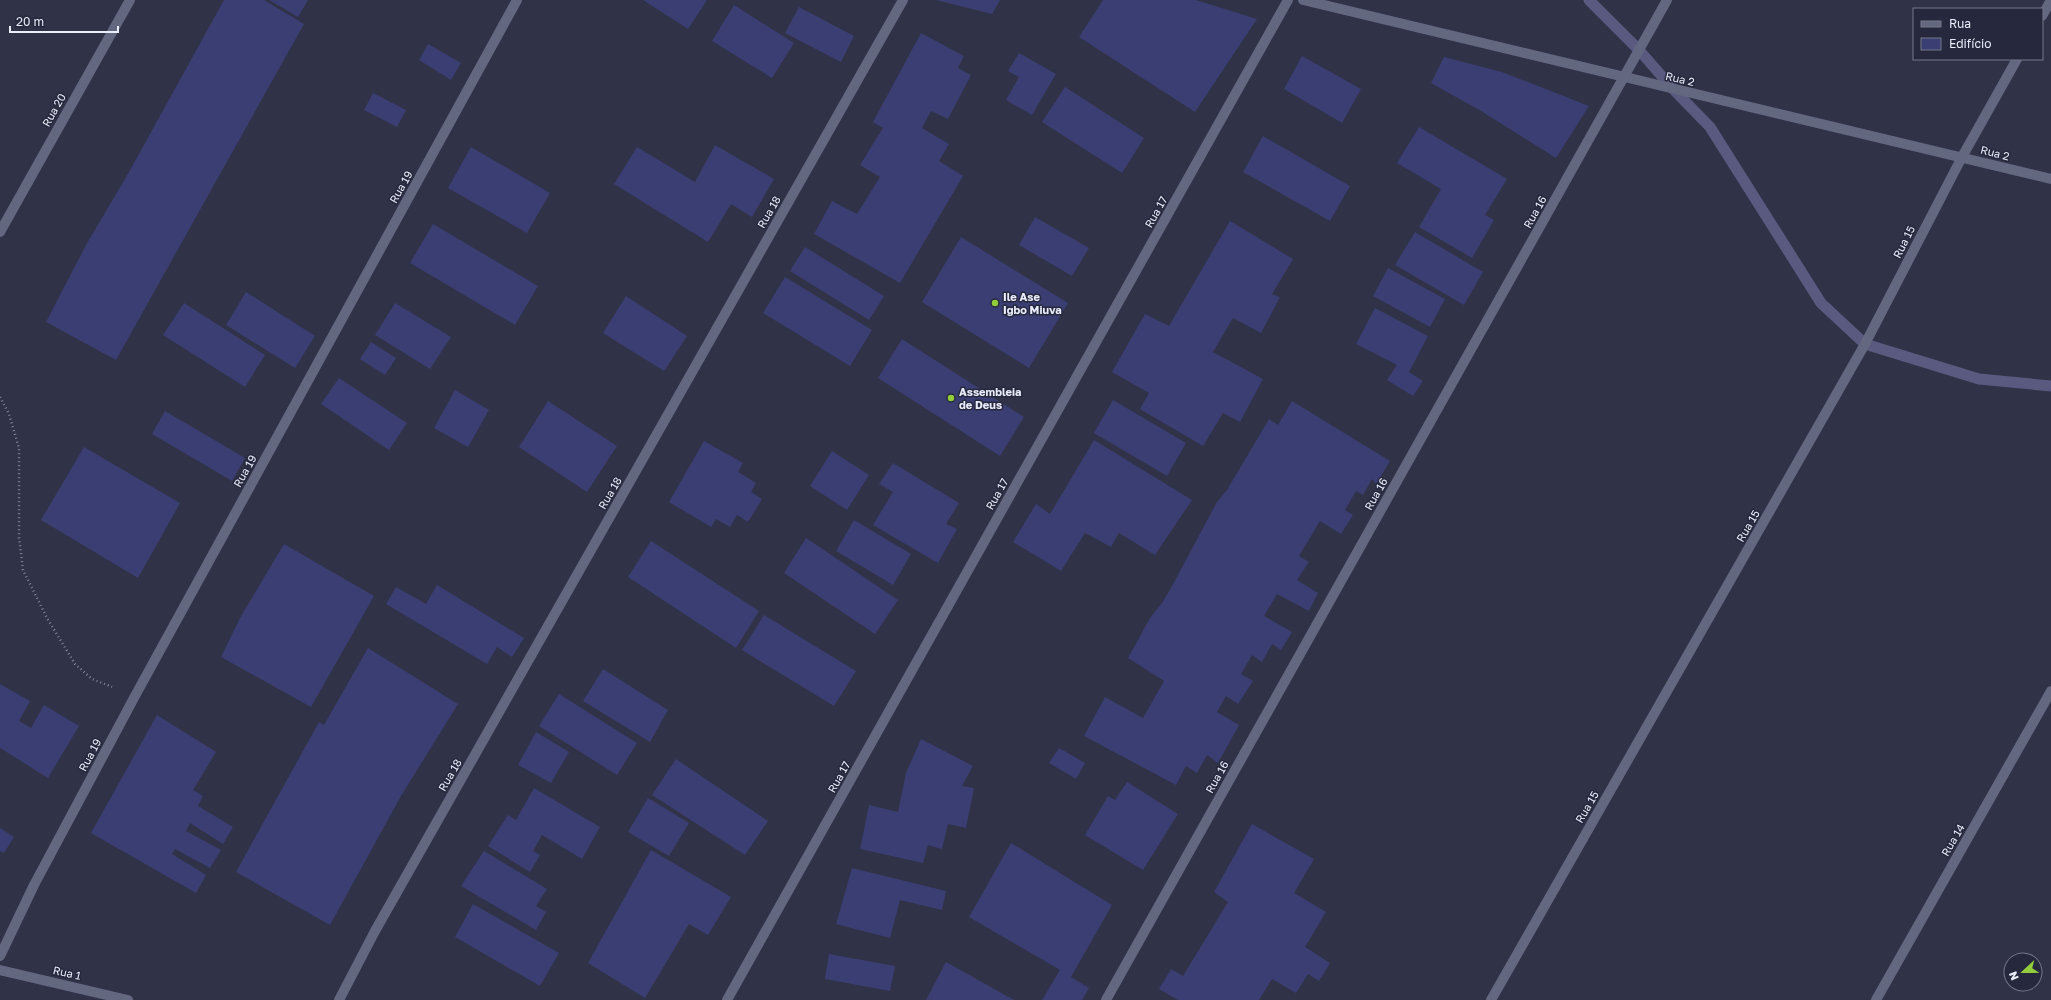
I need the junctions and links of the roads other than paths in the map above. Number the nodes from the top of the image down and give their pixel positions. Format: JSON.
{"nodes":[{"id":1,"x":130,"y":0,"type":"edge"},
{"id":2,"x":517,"y":0,"type":"edge"},
{"id":3,"x":903,"y":0,"type":"edge"},
{"id":4,"x":1288,"y":0,"type":"edge"},
{"id":5,"x":1303,"y":0,"type":"edge"},
{"id":6,"x":1667,"y":0,"type":"edge"},
{"id":7,"x":2051,"y":0,"type":"edge"},
{"id":8,"x":2043,"y":14,"type":"edge"},
{"id":9,"x":2016,"y":60,"type":"edge"},
{"id":10,"x":1624,"y":78,"type":"junction"},
{"id":11,"x":1962,"y":157,"type":"junction"},
{"id":12,"x":2051,"y":179,"type":"edge"},
{"id":13,"x":0,"y":232,"type":"edge"},
{"id":14,"x":2051,"y":691,"type":"edge"},
{"id":15,"x":0,"y":956,"type":"edge"},
{"id":16,"x":0,"y":970,"type":"edge"},
{"id":17,"x":128,"y":1000,"type":"edge"},
{"id":18,"x":339,"y":1000,"type":"edge"},
{"id":19,"x":727,"y":1000,"type":"edge"},
{"id":20,"x":1106,"y":1000,"type":"edge"},
{"id":21,"x":1491,"y":1000,"type":"edge"},
{"id":22,"x":1876,"y":1000,"type":"edge"}],
"edges":[{"from":1,"to":13,"type":"street","name":"Rua 20"},
{"from":2,"to":15,"type":"street","name":"Rua 19"},
{"from":3,"to":18,"type":"street","name":"Rua 18"},
{"from":4,"to":19,"type":"street","name":"Rua 17"},
{"from":5,"to":10,"type":"street","name":"Rua 2"},
{"from":6,"to":10,"type":"street","name":"Rua 16"},
{"from":7,"to":8,"type":"street"},
{"from":9,"to":11,"type":"street","name":"Rua 15"},
{"from":10,"to":11,"type":"street","name":"Rua 2"},
{"from":10,"to":20,"type":"street","name":"Rua 16"},
{"from":11,"to":12,"type":"street","name":"Rua 2"},
{"from":11,"to":21,"type":"street","name":"Rua 15"},
{"from":14,"to":22,"type":"street","name":"Rua 14"},
{"from":16,"to":17,"type":"street","name":"Rua 1"}]}
